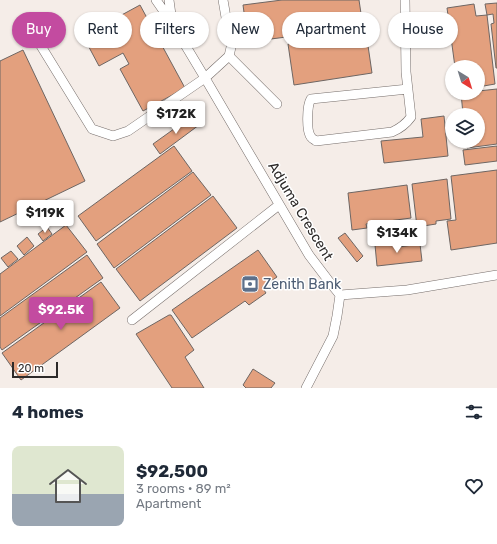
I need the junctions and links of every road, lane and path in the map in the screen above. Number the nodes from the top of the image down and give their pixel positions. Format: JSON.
{"nodes":[{"id":1,"x":156,"y":0,"type":"edge"},
{"id":2,"x":169,"y":0,"type":"edge"},
{"id":3,"x":223,"y":0,"type":"edge"},
{"id":4,"x":406,"y":0,"type":"edge"},
{"id":5,"x":164,"y":12,"type":"edge"},
{"id":6,"x":171,"y":12,"type":"edge"},
{"id":7,"x":42,"y":48,"type":"edge"},
{"id":8,"x":187,"y":48,"type":"edge"},
{"id":9,"x":229,"y":56,"type":"junction"},
{"id":10,"x":205,"y":78,"type":"junction"},
{"id":11,"x":408,"y":89,"type":"junction"},
{"id":12,"x":277,"y":104,"type":"dead end"},
{"id":13,"x":280,"y":205,"type":"junction"},
{"id":14,"x":497,"y":275,"type":"edge"},
{"id":15,"x":340,"y":295,"type":"junction"},
{"id":16,"x":132,"y":320,"type":"dead end"},
{"id":17,"x":306,"y":388,"type":"edge"}],
"edges":[{"from":1,"to":5,"type":"lane","name":"Adjuma Crescent"},
{"from":2,"to":6,"type":"lane","name":"Adjuma Crescent"},
{"from":3,"to":9,"type":"lane"},
{"from":4,"to":11,"type":"lane"},
{"from":7,"to":10,"type":"lane"},
{"from":8,"to":10,"type":"lane","name":"Adjuma Crescent"},
{"from":9,"to":10,"type":"lane"},
{"from":9,"to":12,"type":"lane"},
{"from":10,"to":13,"type":"lane","name":"Adjuma Crescent"},
{"from":11,"to":11,"type":"lane"},
{"from":13,"to":15,"type":"lane","name":"Adjuma Crescent"},
{"from":13,"to":16,"type":"lane"},
{"from":14,"to":15,"type":"lane"},
{"from":15,"to":17,"type":"lane"}]}
